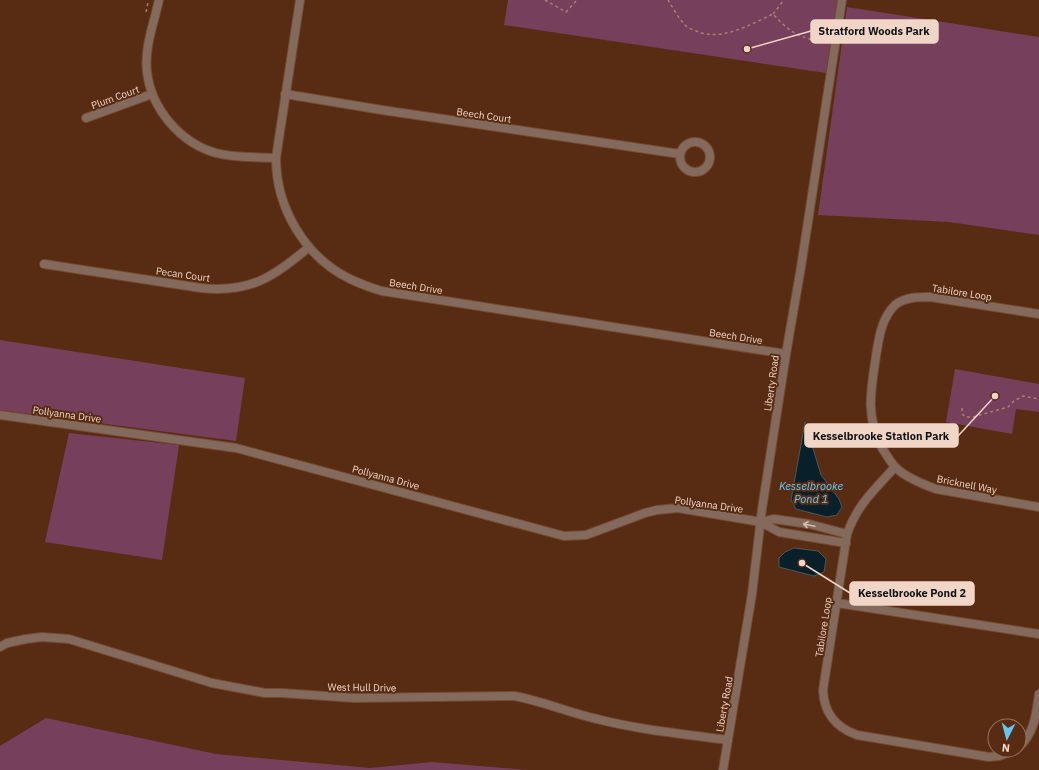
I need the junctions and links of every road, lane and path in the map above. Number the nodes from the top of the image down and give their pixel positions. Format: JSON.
{"nodes":[{"id":1,"x":160,"y":0,"type":"edge"},
{"id":2,"x":300,"y":0,"type":"edge"},
{"id":3,"x":545,"y":0,"type":"edge"},
{"id":4,"x":577,"y":0,"type":"edge"},
{"id":5,"x":668,"y":0,"type":"edge"},
{"id":6,"x":784,"y":0,"type":"edge"},
{"id":7,"x":842,"y":0,"type":"edge"},
{"id":8,"x":773,"y":14,"type":"junction"},
{"id":9,"x":817,"y":41,"type":"dead end"},
{"id":10,"x":152,"y":94,"type":"junction"},
{"id":11,"x":285,"y":94,"type":"junction"},
{"id":12,"x":86,"y":118,"type":"dead end"},
{"id":13,"x":680,"y":154,"type":"dead end"},
{"id":14,"x":276,"y":158,"type":"junction"},
{"id":15,"x":309,"y":247,"type":"junction"},
{"id":16,"x":44,"y":264,"type":"dead end"},
{"id":17,"x":1039,"y":314,"type":"edge"},
{"id":18,"x":786,"y":354,"type":"junction"},
{"id":19,"x":1039,"y":399,"type":"edge"},
{"id":20,"x":962,"y":408,"type":"dead end"},
{"id":21,"x":0,"y":415,"type":"edge"},
{"id":22,"x":895,"y":467,"type":"junction"},
{"id":23,"x":1039,"y":507,"type":"edge"},
{"id":24,"x":761,"y":522,"type":"junction"},
{"id":25,"x":847,"y":534,"type":"junction"},
{"id":26,"x":846,"y":543,"type":"junction"},
{"id":27,"x":837,"y":603,"type":"junction"},
{"id":28,"x":1039,"y":634,"type":"edge"},
{"id":29,"x":0,"y":647,"type":"edge"},
{"id":30,"x":1039,"y":694,"type":"edge"},
{"id":31,"x":1027,"y":737,"type":"edge"},
{"id":32,"x":728,"y":740,"type":"junction"},
{"id":33,"x":987,"y":757,"type":"edge"},
{"id":34,"x":723,"y":770,"type":"edge"}],
"edges":[{"from":1,"to":10,"type":"street"},
{"from":2,"to":11,"type":"street","name":"Beech Drive"},
{"from":3,"to":4,"type":"path"},
{"from":5,"to":8,"type":"path"},
{"from":6,"to":8,"type":"path"},
{"from":7,"to":18,"type":"street","name":"Liberty Road"},
{"from":8,"to":9,"type":"path"},
{"from":10,"to":12,"type":"street","name":"Plum Court"},
{"from":10,"to":14,"type":"street"},
{"from":11,"to":13,"type":"street","name":"Beech Court"},
{"from":11,"to":14,"type":"street","name":"Beech Drive"},
{"from":14,"to":15,"type":"street","name":"Beech Drive"},
{"from":15,"to":16,"type":"street","name":"Pecan Court"},
{"from":15,"to":18,"type":"street","name":"Beech Drive"},
{"from":17,"to":22,"type":"street","name":"Tabilore Loop"},
{"from":18,"to":24,"type":"street","name":"Liberty Road"},
{"from":19,"to":20,"type":"path"},
{"from":21,"to":24,"type":"street","name":"Pollyanna Drive"},
{"from":22,"to":23,"type":"street","name":"Bricknell Way"},
{"from":22,"to":25,"type":"street","name":"Tabilore Loop"},
{"from":25,"to":24,"type":"street","one_way":true},
{"from":24,"to":26,"type":"street"},
{"from":24,"to":32,"type":"street","name":"Liberty Road"},
{"from":25,"to":26,"type":"street","name":"Tabilore Loop"},
{"from":26,"to":27,"type":"street","name":"Tabilore Loop"},
{"from":27,"to":28,"type":"street"},
{"from":27,"to":33,"type":"street","name":"Tabilore Loop"},
{"from":29,"to":32,"type":"street","name":"West Hull Drive"},
{"from":30,"to":31,"type":"street"},
{"from":32,"to":34,"type":"street","name":"Liberty Road"}]}
